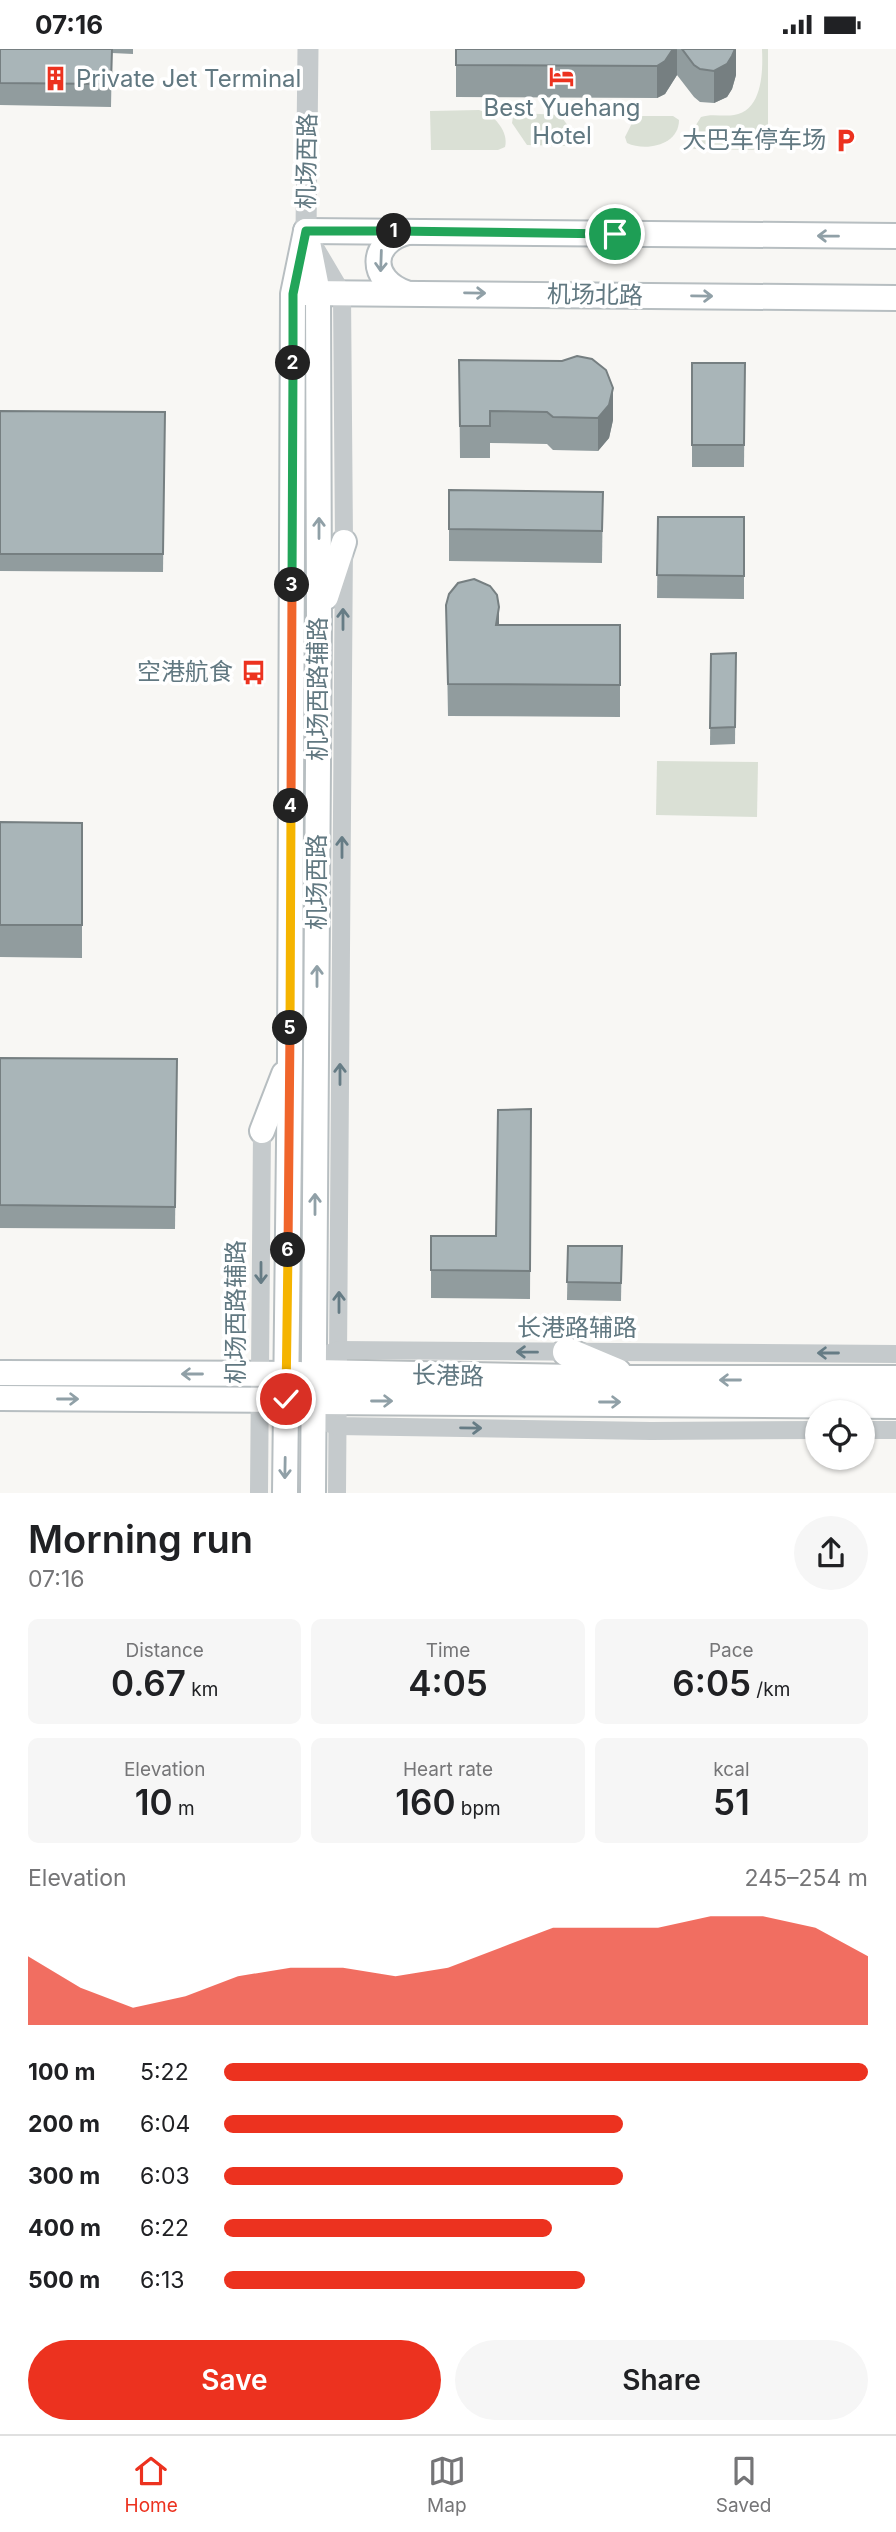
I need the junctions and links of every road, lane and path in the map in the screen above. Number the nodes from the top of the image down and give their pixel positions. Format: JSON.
{"nodes":[{"id":1,"x":308,"y":49,"type":"edge"},
{"id":2,"x":306,"y":231,"type":"junction"},
{"id":3,"x":408,"y":231,"type":"junction"},
{"id":4,"x":896,"y":236,"type":"edge"},
{"id":5,"x":330,"y":293,"type":"junction"},
{"id":6,"x":406,"y":293,"type":"junction"},
{"id":7,"x":293,"y":294,"type":"junction"},
{"id":8,"x":896,"y":298,"type":"edge"},
{"id":9,"x":344,"y":542,"type":"junction"},
{"id":10,"x":319,"y":617,"type":"junction"},
{"id":11,"x":290,"y":1056,"type":"junction"},
{"id":12,"x":262,"y":1131,"type":"joint"},
{"id":13,"x":567,"y":1352,"type":"junction"},
{"id":14,"x":896,"y":1354,"type":"edge"},
{"id":15,"x":0,"y":1373,"type":"edge"},
{"id":16,"x":260,"y":1374,"type":"junction"},
{"id":17,"x":632,"y":1380,"type":"junction"},
{"id":18,"x":318,"y":1384,"type":"junction"},
{"id":19,"x":0,"y":1398,"type":"edge"},
{"id":20,"x":260,"y":1400,"type":"junction"},
{"id":21,"x":286,"y":1404,"type":"junction"},
{"id":22,"x":894,"y":1406,"type":"edge"},
{"id":23,"x":875,"y":1421,"type":"edge"},
{"id":24,"x":805,"y":1430,"type":"edge"},
{"id":25,"x":260,"y":1493,"type":"edge"},
{"id":26,"x":285,"y":1493,"type":"edge"},
{"id":27,"x":313,"y":1493,"type":"edge"},
{"id":28,"x":337,"y":1493,"type":"edge"}],
"edges":[{"from":1,"to":2,"type":"street","name":"机场西路"},
{"from":2,"to":3,"type":"main road"},
{"from":2,"to":5,"type":"main road","name":"机场西路"},
{"from":2,"to":7,"type":"main road","name":"机场西路"},
{"from":4,"to":3,"type":"main road","one_way":true},
{"from":3,"to":6,"type":"main road","one_way":true},
{"from":5,"to":6,"type":"main road","name":"机场北路"},
{"from":5,"to":7,"type":"main road","name":"机场北路"},
{"from":5,"to":9,"type":"street","name":"机场西路辅路"},
{"from":10,"to":5,"type":"main road","name":"机场西路","one_way":true},
{"from":6,"to":8,"type":"main road","name":"机场北路","one_way":true},
{"from":7,"to":11,"type":"main road","name":"机场西路"},
{"from":9,"to":10,"type":"main road"},
{"from":18,"to":9,"type":"street","name":"机场西路辅路","one_way":true},
{"from":18,"to":10,"type":"main road","name":"机场西路","one_way":true},
{"from":11,"to":12,"type":"main road"},
{"from":11,"to":18,"type":"main road","name":"机场西路"},
{"from":12,"to":16,"type":"street","name":"机场西路辅路","one_way":true},
{"from":14,"to":13,"type":"street","name":"长港路辅路","one_way":true},
{"from":13,"to":17,"type":"main road"},
{"from":13,"to":18,"type":"street","name":"长港路辅路","one_way":true},
{"from":16,"to":15,"type":"main road","name":"长港路","one_way":true},
{"from":16,"to":18,"type":"main road","name":"长港路"},
{"from":16,"to":20,"type":"street","name":"机场西路辅路"},
{"from":17,"to":18,"type":"main road","name":"长港路"},
{"from":22,"to":17,"type":"main road","name":"长港路","one_way":true},
{"from":18,"to":21,"type":"main road","name":"长港路"},
{"from":18,"to":22,"type":"main road","name":"长港路","one_way":true},
{"from":18,"to":24,"type":"street","one_way":true},
{"from":18,"to":27,"type":"main road","name":"机场西路"},
{"from":18,"to":28,"type":"street","name":"机场西路辅路"},
{"from":19,"to":20,"type":"main road","name":"长港路","one_way":true},
{"from":20,"to":21,"type":"main road","name":"长港路"},
{"from":20,"to":25,"type":"street","name":"机场西路辅路"},
{"from":21,"to":26,"type":"main road","one_way":true},
{"from":22,"to":23,"type":"street"}]}
